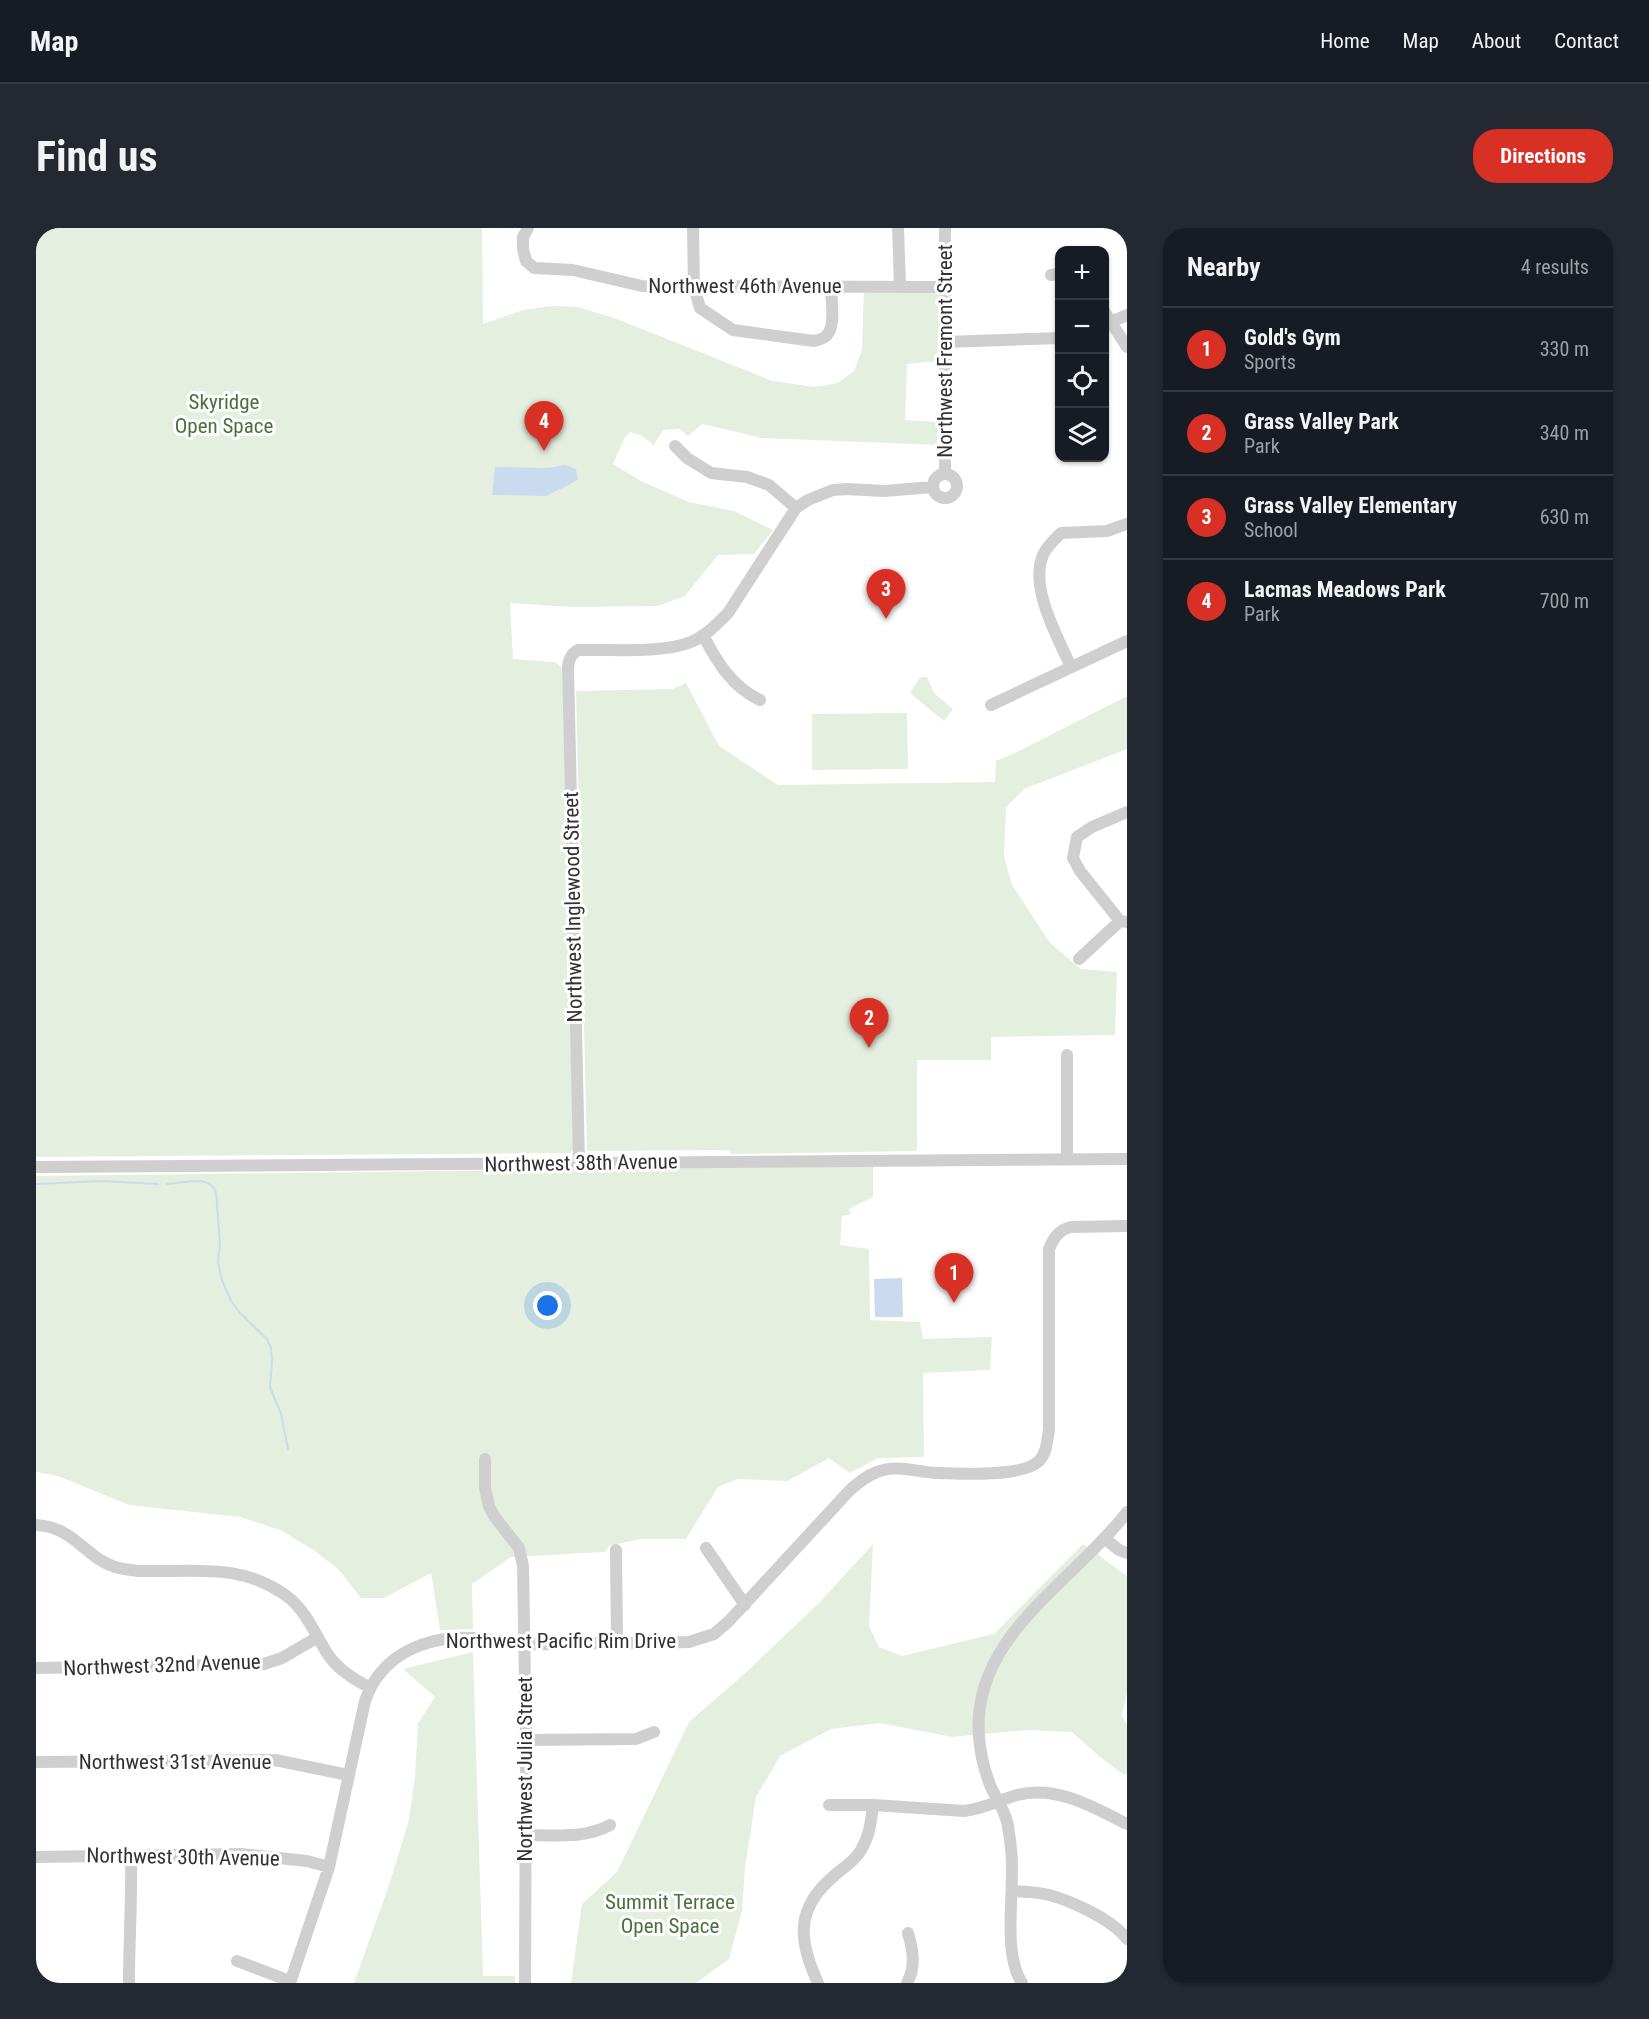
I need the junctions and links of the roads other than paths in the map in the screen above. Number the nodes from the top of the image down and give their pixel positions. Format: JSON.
{"nodes":[{"id":1,"x":528,"y":228,"type":"edge"},
{"id":2,"x":693,"y":228,"type":"edge"},
{"id":3,"x":898,"y":228,"type":"edge"},
{"id":4,"x":945,"y":228,"type":"edge"},
{"id":5,"x":900,"y":286,"type":"junction"},
{"id":6,"x":945,"y":286,"type":"junction"},
{"id":7,"x":831,"y":287,"type":"junction"},
{"id":8,"x":693,"y":288,"type":"junction"},
{"id":9,"x":1127,"y":315,"type":"edge"},
{"id":10,"x":1109,"y":323,"type":"edge"},
{"id":11,"x":1109,"y":324,"type":"edge"},
{"id":12,"x":1055,"y":339,"type":"edge"},
{"id":13,"x":945,"y":342,"type":"junction"},
{"id":14,"x":1127,"y":347,"type":"edge"},
{"id":15,"x":675,"y":446,"type":"dead end"},
{"id":16,"x":945,"y":474,"type":"junction"},
{"id":17,"x":933,"y":487,"type":"junction"},
{"id":18,"x":796,"y":508,"type":"junction"},
{"id":19,"x":1127,"y":524,"type":"edge"},
{"id":20,"x":703,"y":635,"type":"junction"},
{"id":21,"x":1127,"y":641,"type":"edge"},
{"id":22,"x":1071,"y":667,"type":"junction"},
{"id":23,"x":760,"y":700,"type":"dead end"},
{"id":24,"x":992,"y":705,"type":"dead end"},
{"id":25,"x":1127,"y":812,"type":"edge"},
{"id":26,"x":1124,"y":921,"type":"edge"},
{"id":27,"x":1079,"y":959,"type":"dead end"},
{"id":28,"x":1067,"y":1055,"type":"dead end"},
{"id":29,"x":1067,"y":1159,"type":"junction"},
{"id":30,"x":1127,"y":1159,"type":"edge"},
{"id":31,"x":579,"y":1163,"type":"junction"},
{"id":32,"x":36,"y":1167,"type":"edge"},
{"id":33,"x":1127,"y":1226,"type":"edge"},
{"id":34,"x":485,"y":1459,"type":"dead end"},
{"id":35,"x":1127,"y":1512,"type":"edge"},
{"id":36,"x":36,"y":1525,"type":"edge"},
{"id":37,"x":1104,"y":1538,"type":"junction"},
{"id":38,"x":706,"y":1548,"type":"dead end"},
{"id":39,"x":616,"y":1550,"type":"dead end"},
{"id":40,"x":1127,"y":1553,"type":"edge"},
{"id":41,"x":745,"y":1605,"type":"junction"},
{"id":42,"x":318,"y":1636,"type":"junction"},
{"id":43,"x":617,"y":1643,"type":"junction"},
{"id":44,"x":525,"y":1644,"type":"junction"},
{"id":45,"x":36,"y":1668,"type":"edge"},
{"id":46,"x":369,"y":1687,"type":"junction"},
{"id":47,"x":654,"y":1732,"type":"dead end"},
{"id":48,"x":526,"y":1740,"type":"junction"},
{"id":49,"x":36,"y":1762,"type":"edge"},
{"id":50,"x":348,"y":1775,"type":"junction"},
{"id":51,"x":1000,"y":1802,"type":"junction"},
{"id":52,"x":829,"y":1805,"type":"dead end"},
{"id":53,"x":873,"y":1805,"type":"junction"},
{"id":54,"x":1127,"y":1824,"type":"edge"},
{"id":55,"x":610,"y":1825,"type":"dead end"},
{"id":56,"x":525,"y":1835,"type":"junction"},
{"id":57,"x":131,"y":1856,"type":"junction"},
{"id":58,"x":36,"y":1857,"type":"edge"},
{"id":59,"x":329,"y":1867,"type":"junction"},
{"id":60,"x":1012,"y":1892,"type":"junction"},
{"id":61,"x":908,"y":1933,"type":"dead end"},
{"id":62,"x":1127,"y":1939,"type":"edge"},
{"id":63,"x":237,"y":1960,"type":"dead end"},
{"id":64,"x":290,"y":1982,"type":"edge"},
{"id":65,"x":129,"y":1983,"type":"edge"},
{"id":66,"x":525,"y":1983,"type":"edge"},
{"id":67,"x":818,"y":1983,"type":"edge"},
{"id":68,"x":907,"y":1983,"type":"edge"},
{"id":69,"x":1022,"y":1983,"type":"edge"}],
"edges":[{"from":1,"to":8,"type":"street","name":"Northwest 46th Avenue"},
{"from":2,"to":8,"type":"street"},
{"from":3,"to":5,"type":"street"},
{"from":4,"to":6,"type":"street","name":"Northwest Fremont Street"},
{"from":5,"to":6,"type":"street","name":"Northwest 46th Avenue"},
{"from":5,"to":7,"type":"street","name":"Northwest 46th Avenue"},
{"from":6,"to":13,"type":"street","name":"Northwest Fremont Street"},
{"from":7,"to":8,"type":"street","name":"Northwest 46th Avenue"},
{"from":7,"to":8,"type":"street"},
{"from":9,"to":10,"type":"street"},
{"from":11,"to":14,"type":"street"},
{"from":12,"to":13,"type":"street"},
{"from":13,"to":16,"type":"street","name":"Northwest Fremont Street"},
{"from":15,"to":18,"type":"street"},
{"from":16,"to":17,"type":"street"},
{"from":16,"to":17,"type":"street"},
{"from":17,"to":18,"type":"street"},
{"from":18,"to":20,"type":"street"},
{"from":19,"to":22,"type":"street"},
{"from":20,"to":23,"type":"street"},
{"from":20,"to":31,"type":"street","name":"Northwest Inglewood Street"},
{"from":21,"to":22,"type":"street"},
{"from":22,"to":24,"type":"street"},
{"from":25,"to":26,"type":"street"},
{"from":26,"to":27,"type":"street"},
{"from":28,"to":29,"type":"street"},
{"from":29,"to":30,"type":"street","name":"Northwest 38th Avenue"},
{"from":29,"to":31,"type":"street","name":"Northwest 38th Avenue"},
{"from":31,"to":32,"type":"street","name":"Northwest 38th Avenue"},
{"from":33,"to":41,"type":"street","name":"Northwest Pacific Rim Drive"},
{"from":34,"to":44,"type":"street","name":"Northwest Julia Street"},
{"from":35,"to":37,"type":"street"},
{"from":36,"to":42,"type":"street"},
{"from":37,"to":40,"type":"street"},
{"from":37,"to":51,"type":"street"},
{"from":38,"to":41,"type":"street"},
{"from":39,"to":43,"type":"street"},
{"from":41,"to":43,"type":"street","name":"Northwest Pacific Rim Drive"},
{"from":42,"to":45,"type":"street","name":"Northwest 32nd Avenue"},
{"from":42,"to":46,"type":"street"},
{"from":43,"to":44,"type":"street","name":"Northwest Pacific Rim Drive"},
{"from":44,"to":46,"type":"street","name":"Northwest Pacific Rim Drive"},
{"from":44,"to":48,"type":"street","name":"Northwest Julia Street"},
{"from":46,"to":50,"type":"street","name":"Northwest Pacific Rim Drive"},
{"from":47,"to":48,"type":"street"},
{"from":48,"to":56,"type":"street","name":"Northwest Julia Street"},
{"from":49,"to":50,"type":"street","name":"Northwest 31st Avenue"},
{"from":50,"to":59,"type":"street","name":"Northwest Pacific Rim Drive"},
{"from":51,"to":53,"type":"street"},
{"from":51,"to":54,"type":"street"},
{"from":51,"to":60,"type":"street"},
{"from":52,"to":53,"type":"street"},
{"from":53,"to":67,"type":"street"},
{"from":55,"to":56,"type":"street"},
{"from":56,"to":66,"type":"street","name":"Northwest Julia Street"},
{"from":57,"to":58,"type":"street","name":"Northwest 30th Avenue"},
{"from":57,"to":59,"type":"street","name":"Northwest 30th Avenue"},
{"from":57,"to":65,"type":"street"},
{"from":59,"to":64,"type":"street","name":"Northwest Pacific Rim Drive"},
{"from":60,"to":62,"type":"street"},
{"from":60,"to":69,"type":"street"},
{"from":61,"to":68,"type":"street"},
{"from":63,"to":64,"type":"street"}]}
